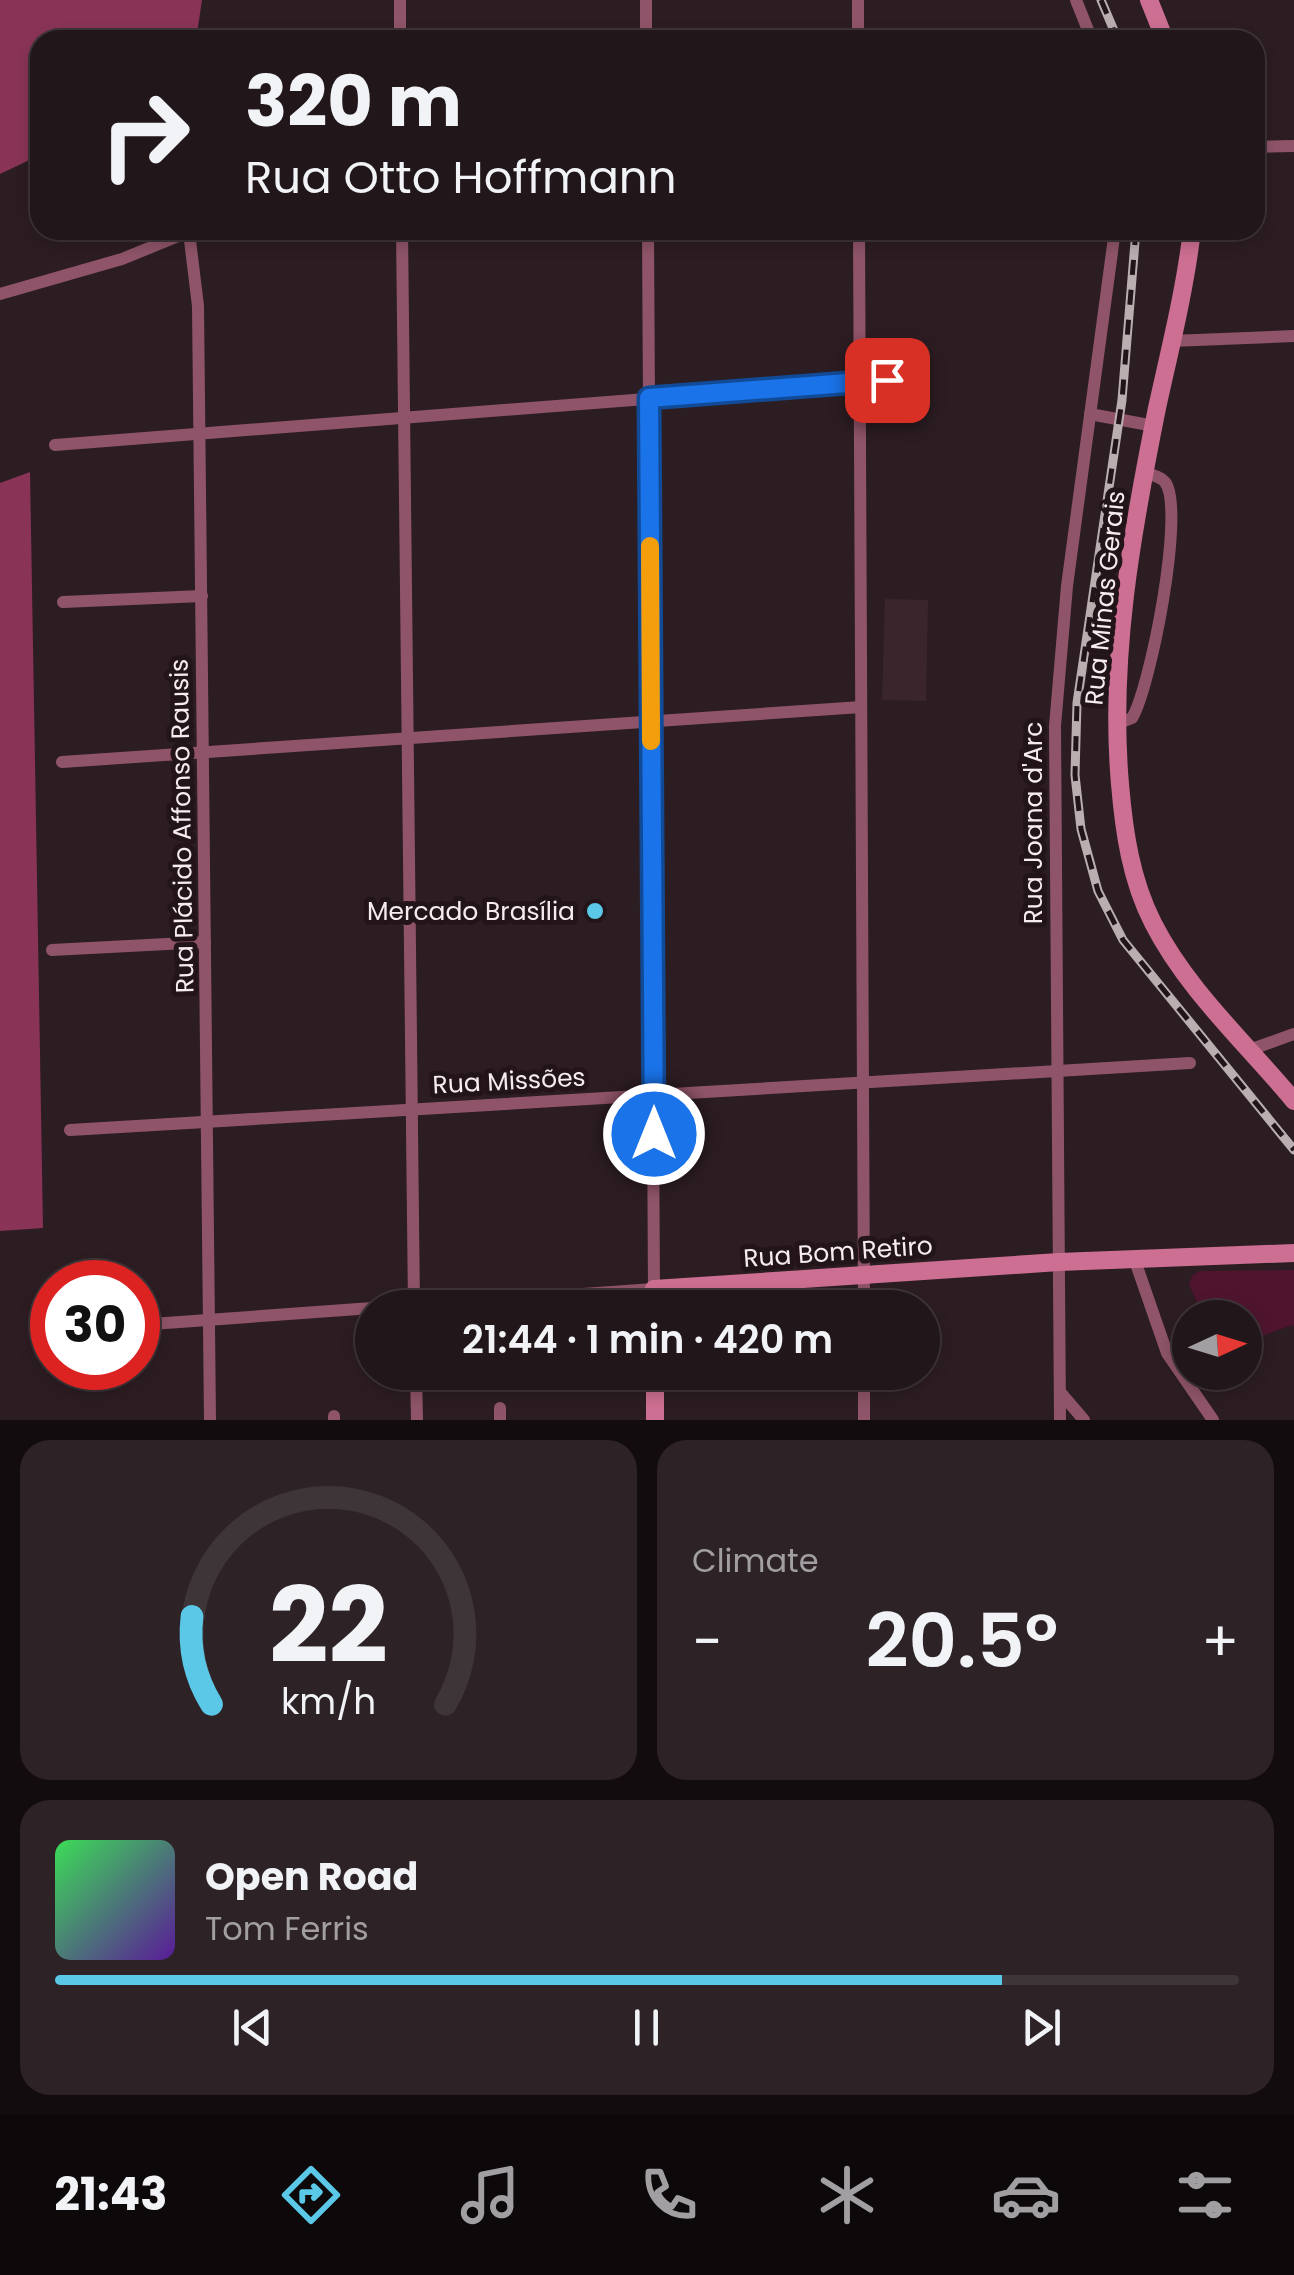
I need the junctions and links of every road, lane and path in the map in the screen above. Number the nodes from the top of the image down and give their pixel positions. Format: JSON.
{"nodes":[{"id":1,"x":400,"y":0,"type":"edge"},
{"id":2,"x":646,"y":0,"type":"edge"},
{"id":3,"x":858,"y":0,"type":"edge"},
{"id":4,"x":1076,"y":0,"type":"edge"},
{"id":5,"x":1149,"y":0,"type":"edge"},
{"id":6,"x":400,"y":30,"type":"edge"},
{"id":7,"x":646,"y":30,"type":"edge"},
{"id":8,"x":858,"y":30,"type":"edge"},
{"id":9,"x":1088,"y":30,"type":"edge"},
{"id":10,"x":1161,"y":30,"type":"edge"},
{"id":11,"x":1294,"y":146,"type":"edge"},
{"id":12,"x":1265,"y":147,"type":"edge"},
{"id":13,"x":169,"y":240,"type":"edge"},
{"id":14,"x":192,"y":240,"type":"edge"},
{"id":15,"x":402,"y":240,"type":"edge"},
{"id":16,"x":648,"y":240,"type":"edge"},
{"id":17,"x":859,"y":240,"type":"edge"},
{"id":18,"x":1113,"y":240,"type":"edge"},
{"id":19,"x":1190,"y":240,"type":"edge"},
{"id":20,"x":0,"y":294,"type":"edge"},
{"id":21,"x":1294,"y":336,"type":"edge"},
{"id":22,"x":1171,"y":341,"type":"junction"},
{"id":23,"x":914,"y":378,"type":"dead end"},
{"id":24,"x":860,"y":382,"type":"junction"},
{"id":25,"x":649,"y":398,"type":"junction"},
{"id":26,"x":1090,"y":414,"type":"junction"},
{"id":27,"x":404,"y":417,"type":"junction"},
{"id":28,"x":1154,"y":426,"type":"junction"},
{"id":29,"x":200,"y":434,"type":"junction"},
{"id":30,"x":55,"y":445,"type":"dead end"},
{"id":31,"x":1144,"y":472,"type":"junction"},
{"id":32,"x":202,"y":596,"type":"junction"},
{"id":33,"x":63,"y":602,"type":"dead end"},
{"id":34,"x":861,"y":708,"type":"junction"},
{"id":35,"x":651,"y":722,"type":"junction"},
{"id":36,"x":1117,"y":724,"type":"junction"},
{"id":37,"x":408,"y":738,"type":"junction"},
{"id":38,"x":203,"y":752,"type":"junction"},
{"id":39,"x":62,"y":762,"type":"dead end"},
{"id":40,"x":205,"y":942,"type":"junction"},
{"id":41,"x":52,"y":950,"type":"dead end"},
{"id":42,"x":1294,"y":1034,"type":"edge"},
{"id":43,"x":1252,"y":1050,"type":"junction"},
{"id":44,"x":1190,"y":1063,"type":"dead end"},
{"id":45,"x":1057,"y":1070,"type":"junction"},
{"id":46,"x":863,"y":1082,"type":"junction"},
{"id":47,"x":653,"y":1095,"type":"junction"},
{"id":48,"x":1294,"y":1101,"type":"edge"},
{"id":49,"x":412,"y":1109,"type":"junction"},
{"id":50,"x":207,"y":1121,"type":"junction"},
{"id":51,"x":70,"y":1130,"type":"dead end"},
{"id":52,"x":1294,"y":1254,"type":"edge"},
{"id":53,"x":1134,"y":1258,"type":"junction"},
{"id":54,"x":1058,"y":1262,"type":"junction"},
{"id":55,"x":864,"y":1276,"type":"junction"},
{"id":56,"x":414,"y":1290,"type":"edge"},
{"id":57,"x":654,"y":1290,"type":"edge"},
{"id":58,"x":730,"y":1290,"type":"edge"},
{"id":59,"x":864,"y":1290,"type":"edge"},
{"id":60,"x":355,"y":1309,"type":"edge"},
{"id":61,"x":210,"y":1320,"type":"junction"},
{"id":62,"x":160,"y":1323,"type":"edge"},
{"id":63,"x":417,"y":1390,"type":"edge"},
{"id":64,"x":655,"y":1390,"type":"edge"},
{"id":65,"x":864,"y":1390,"type":"edge"},
{"id":66,"x":1060,"y":1392,"type":"junction"},
{"id":67,"x":210,"y":1420,"type":"edge"},
{"id":68,"x":418,"y":1420,"type":"edge"},
{"id":69,"x":655,"y":1420,"type":"edge"},
{"id":70,"x":864,"y":1420,"type":"edge"},
{"id":71,"x":1060,"y":1420,"type":"edge"},
{"id":72,"x":1084,"y":1420,"type":"edge"},
{"id":73,"x":1212,"y":1420,"type":"edge"}],
"edges":[{"from":1,"to":6,"type":"street"},
{"from":2,"to":7,"type":"street"},
{"from":3,"to":8,"type":"street"},
{"from":4,"to":9,"type":"street"},
{"from":5,"to":10,"type":"main road"},
{"from":11,"to":12,"type":"street"},
{"from":13,"to":20,"type":"street"},
{"from":14,"to":29,"type":"street","name":"Rua Plácido Affonso Rausis"},
{"from":15,"to":27,"type":"street"},
{"from":16,"to":25,"type":"street"},
{"from":17,"to":24,"type":"street"},
{"from":18,"to":26,"type":"street","name":"Rua Joana d'Arc"},
{"from":19,"to":22,"type":"main road","name":"Rua Minas Gerais"},
{"from":21,"to":22,"type":"street"},
{"from":22,"to":28,"type":"main road","name":"Rua Minas Gerais"},
{"from":23,"to":24,"type":"street"},
{"from":24,"to":25,"type":"street"},
{"from":24,"to":34,"type":"street"},
{"from":25,"to":27,"type":"street"},
{"from":25,"to":35,"type":"street"},
{"from":26,"to":28,"type":"street"},
{"from":26,"to":45,"type":"street","name":"Rua Joana d'Arc"},
{"from":27,"to":29,"type":"street"},
{"from":27,"to":37,"type":"street"},
{"from":28,"to":31,"type":"main road","name":"Rua Minas Gerais"},
{"from":29,"to":30,"type":"street"},
{"from":29,"to":32,"type":"street","name":"Rua Plácido Affonso Rausis"},
{"from":31,"to":36,"type":"main road","name":"Rua Minas Gerais"},
{"from":31,"to":36,"type":"street"},
{"from":32,"to":33,"type":"street"},
{"from":32,"to":38,"type":"street","name":"Rua Plácido Affonso Rausis"},
{"from":34,"to":35,"type":"street"},
{"from":34,"to":46,"type":"street"},
{"from":35,"to":37,"type":"street"},
{"from":35,"to":47,"type":"street"},
{"from":36,"to":43,"type":"main road","name":"Rua Minas Gerais"},
{"from":37,"to":38,"type":"street"},
{"from":37,"to":49,"type":"street"},
{"from":38,"to":39,"type":"street"},
{"from":38,"to":40,"type":"street","name":"Rua Plácido Affonso Rausis"},
{"from":40,"to":41,"type":"street"},
{"from":40,"to":50,"type":"street","name":"Rua Plácido Affonso Rausis"},
{"from":42,"to":43,"type":"street"},
{"from":43,"to":48,"type":"main road","name":"Rua Minas Gerais"},
{"from":44,"to":45,"type":"street","name":"Rua Missões"},
{"from":45,"to":46,"type":"street","name":"Rua Missões"},
{"from":45,"to":54,"type":"street","name":"Rua Joana d'Arc"},
{"from":46,"to":47,"type":"street","name":"Rua Missões"},
{"from":46,"to":55,"type":"street"},
{"from":47,"to":49,"type":"street","name":"Rua Missões"},
{"from":47,"to":57,"type":"street"},
{"from":49,"to":50,"type":"street","name":"Rua Missões"},
{"from":49,"to":56,"type":"street"},
{"from":50,"to":51,"type":"street","name":"Rua Missões"},
{"from":50,"to":61,"type":"street","name":"Rua Plácido Affonso Rausis"},
{"from":52,"to":53,"type":"main road","name":"Rua Bom Retiro"},
{"from":53,"to":54,"type":"main road","name":"Rua Bom Retiro"},
{"from":53,"to":73,"type":"street"},
{"from":54,"to":55,"type":"main road","name":"Rua Bom Retiro"},
{"from":54,"to":66,"type":"street","name":"Rua Joana d'Arc"},
{"from":55,"to":58,"type":"main road","name":"Rua Bom Retiro"},
{"from":55,"to":59,"type":"street"},
{"from":60,"to":61,"type":"street"},
{"from":61,"to":62,"type":"street"},
{"from":61,"to":67,"type":"street","name":"Rua Plácido Affonso Rausis"},
{"from":63,"to":68,"type":"street"},
{"from":64,"to":69,"type":"main road"},
{"from":65,"to":70,"type":"street"},
{"from":66,"to":71,"type":"street","name":"Rua Joana d'Arc"},
{"from":66,"to":72,"type":"street"}]}
